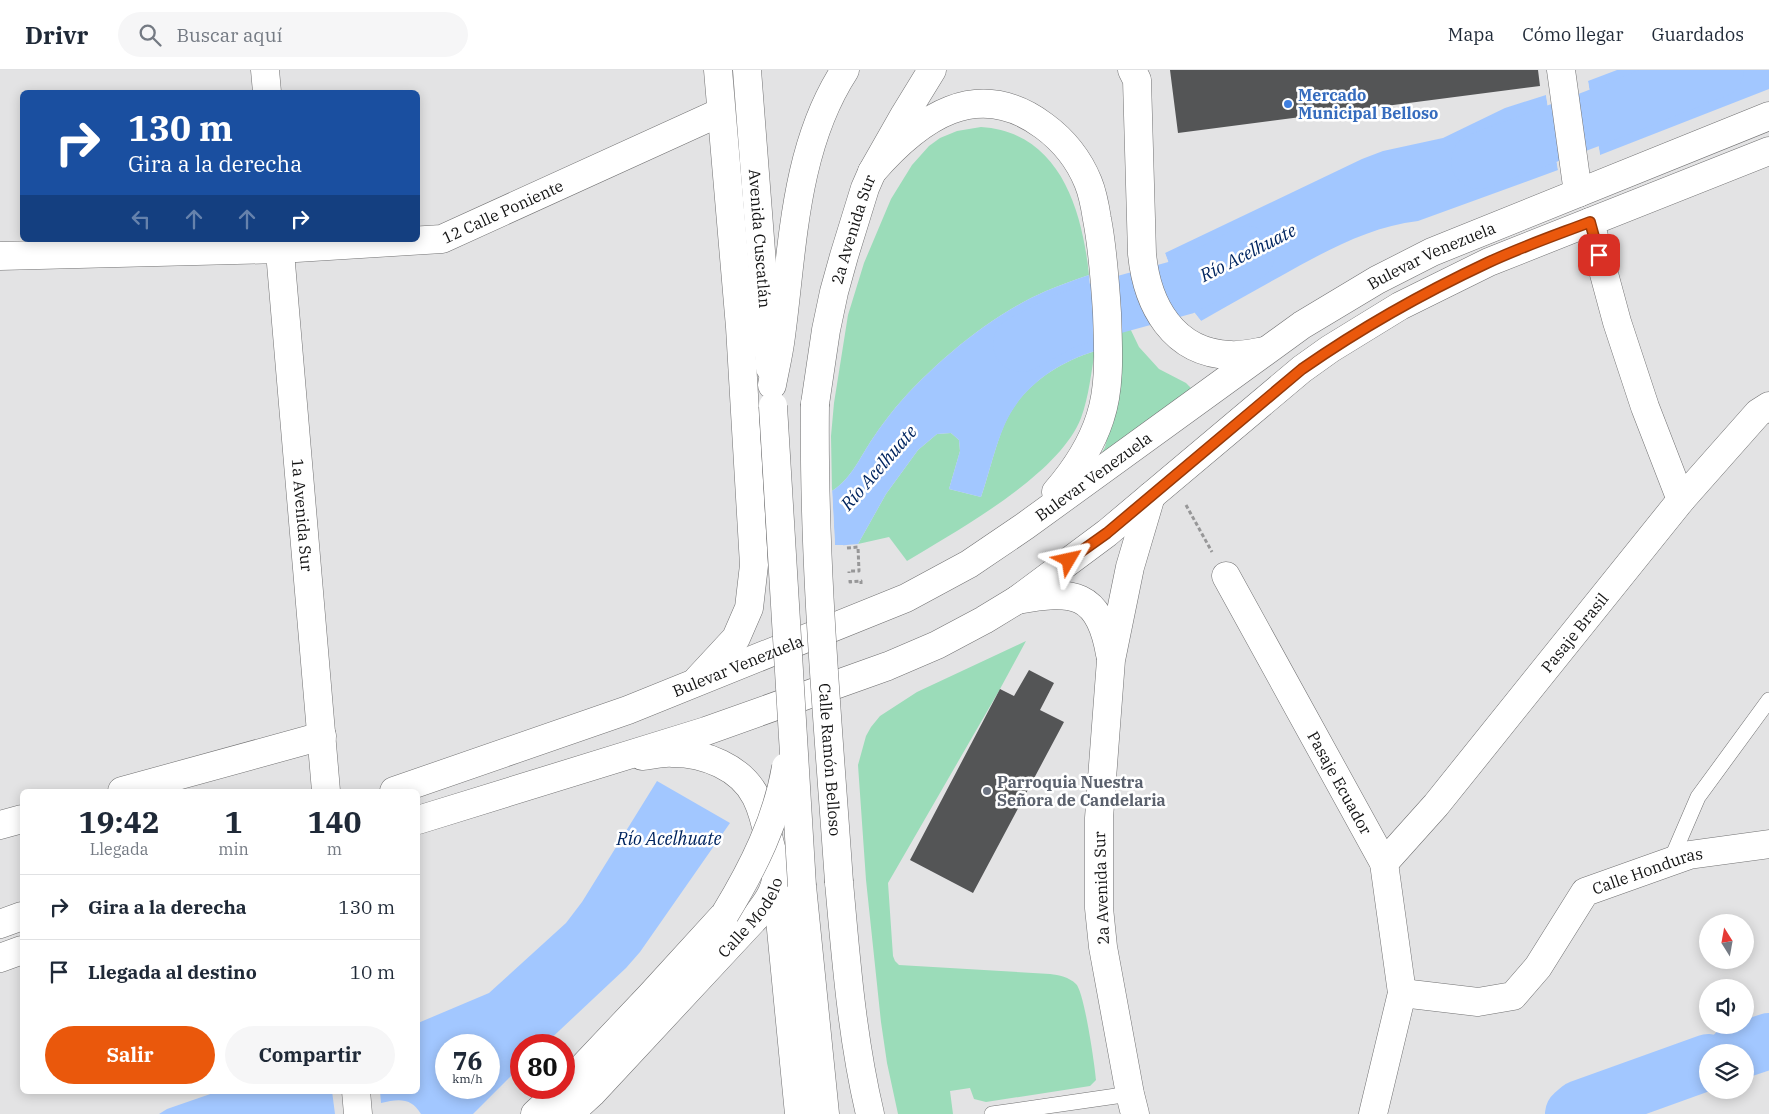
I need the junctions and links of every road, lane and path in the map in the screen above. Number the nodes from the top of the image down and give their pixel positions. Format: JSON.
{"nodes":[{"id":1,"x":265,"y":70,"type":"edge"},
{"id":2,"x":718,"y":70,"type":"edge"},
{"id":3,"x":747,"y":70,"type":"edge"},
{"id":4,"x":845,"y":70,"type":"edge"},
{"id":5,"x":931,"y":71,"type":"edge"},
{"id":6,"x":1135,"y":73,"type":"edge"},
{"id":7,"x":1563,"y":79,"type":"edge"},
{"id":8,"x":267,"y":90,"type":"edge"},
{"id":9,"x":721,"y":112,"type":"junction"},
{"id":10,"x":1769,"y":116,"type":"edge"},
{"id":11,"x":1769,"y":151,"type":"edge"},
{"id":12,"x":872,"y":172,"type":"junction"},
{"id":13,"x":1578,"y":193,"type":"junction"},
{"id":14,"x":1590,"y":222,"type":"junction"},
{"id":15,"x":420,"y":240,"type":"edge"},
{"id":16,"x":361,"y":242,"type":"edge"},
{"id":17,"x":280,"y":245,"type":"edge"},
{"id":18,"x":0,"y":256,"type":"edge"},
{"id":19,"x":1268,"y":350,"type":"junction"},
{"id":20,"x":773,"y":396,"type":"junction"},
{"id":21,"x":815,"y":404,"type":"joint"},
{"id":22,"x":1769,"y":406,"type":"edge"},
{"id":23,"x":1172,"y":479,"type":"junction"},
{"id":24,"x":1151,"y":496,"type":"junction"},
{"id":25,"x":1681,"y":500,"type":"junction"},
{"id":26,"x":1026,"y":526,"type":"junction"},
{"id":27,"x":839,"y":549,"type":"dead end"},
{"id":28,"x":1226,"y":576,"type":"joint"},
{"id":29,"x":860,"y":581,"type":"dead end"},
{"id":30,"x":1017,"y":600,"type":"junction"},
{"id":31,"x":1111,"y":660,"type":"junction"},
{"id":32,"x":692,"y":685,"type":"junction"},
{"id":33,"x":1769,"y":700,"type":"edge"},
{"id":34,"x":792,"y":734,"type":"junction"},
{"id":35,"x":323,"y":747,"type":"junction"},
{"id":36,"x":606,"y":762,"type":"junction"},
{"id":37,"x":131,"y":789,"type":"edge"},
{"id":38,"x":326,"y":789,"type":"edge"},
{"id":39,"x":400,"y":789,"type":"edge"},
{"id":40,"x":420,"y":819,"type":"edge"},
{"id":41,"x":20,"y":820,"type":"edge"},
{"id":42,"x":0,"y":825,"type":"edge"},
{"id":43,"x":1769,"y":844,"type":"edge"},
{"id":44,"x":1670,"y":862,"type":"junction"},
{"id":45,"x":1384,"y":863,"type":"junction"},
{"id":46,"x":776,"y":878,"type":"junction"},
{"id":47,"x":20,"y":917,"type":"edge"},
{"id":48,"x":0,"y":924,"type":"edge"},
{"id":49,"x":20,"y":951,"type":"edge"},
{"id":50,"x":0,"y":958,"type":"edge"},
{"id":51,"x":1402,"y":993,"type":"junction"},
{"id":52,"x":575,"y":1075,"type":"edge"},
{"id":53,"x":551,"y":1099,"type":"edge"},
{"id":54,"x":1133,"y":1104,"type":"edge"},
{"id":55,"x":535,"y":1114,"type":"edge"},
{"id":56,"x":569,"y":1114,"type":"edge"},
{"id":57,"x":799,"y":1114,"type":"edge"},
{"id":58,"x":825,"y":1114,"type":"edge"},
{"id":59,"x":870,"y":1114,"type":"edge"},
{"id":60,"x":992,"y":1114,"type":"edge"},
{"id":61,"x":1372,"y":1114,"type":"edge"}],
"edges":[{"from":1,"to":8,"type":"main road"},
{"from":2,"to":9,"type":"main road"},
{"from":3,"to":20,"type":"main road","name":"Avenida Cuscatlán"},
{"from":4,"to":20,"type":"main road"},
{"from":5,"to":12,"type":"main road","name":"2a Avenida Sur"},
{"from":6,"to":19,"type":"main road"},
{"from":7,"to":13,"type":"main road"},
{"from":9,"to":15,"type":"main road","name":"12 Calle Poniente"},
{"from":9,"to":32,"type":"main road"},
{"from":10,"to":13,"type":"main road","name":"Bulevar Venezuela"},
{"from":11,"to":14,"type":"main road","name":"Bulevar Venezuela"},
{"from":12,"to":21,"type":"main road","name":"2a Avenida Sur"},
{"from":12,"to":26,"type":"main road"},
{"from":13,"to":19,"type":"main road","name":"Bulevar Venezuela"},
{"from":14,"to":23,"type":"main road","name":"Bulevar Venezuela"},
{"from":14,"to":25,"type":"main road"},
{"from":16,"to":17,"type":"main road","name":"12 Calle Poniente"},
{"from":17,"to":18,"type":"main road","name":"12 Calle Poniente"},
{"from":17,"to":35,"type":"main road","name":"1a Avenida Sur"},
{"from":19,"to":26,"type":"main road","name":"Bulevar Venezuela"},
{"from":20,"to":34,"type":"main road","bridge":true},
{"from":21,"to":59,"type":"main road","name":"Calle Ramón Belloso","bridge":true},
{"from":22,"to":25,"type":"main road","name":"Pasaje Brasil"},
{"from":23,"to":24,"type":"main road","name":"Bulevar Venezuela"},
{"from":23,"to":28,"type":"path"},
{"from":24,"to":30,"type":"main road","name":"Bulevar Venezuela"},
{"from":24,"to":31,"type":"main road","name":"2a Avenida Sur"},
{"from":25,"to":45,"type":"main road","name":"Pasaje Brasil"},
{"from":26,"to":32,"type":"main road","name":"Bulevar Venezuela"},
{"from":27,"to":29,"type":"path"},
{"from":28,"to":45,"type":"main road","name":"Pasaje Ecuador"},
{"from":30,"to":31,"type":"main road","name":"2a Avenida Sur"},
{"from":30,"to":36,"type":"main road","name":"Bulevar Venezuela"},
{"from":31,"to":54,"type":"main road","name":"2a Avenida Sur"},
{"from":32,"to":39,"type":"main road","name":"Bulevar Venezuela"},
{"from":33,"to":44,"type":"lane"},
{"from":34,"to":52,"type":"main road","bridge":true},
{"from":34,"to":58,"type":"main road","bridge":true},
{"from":35,"to":37,"type":"main road"},
{"from":35,"to":38,"type":"main road","name":"1a Avenida Sur"},
{"from":36,"to":40,"type":"main road","name":"Bulevar Venezuela"},
{"from":36,"to":46,"type":"main road","name":"Calle Modelo"},
{"from":41,"to":42,"type":"main road"},
{"from":43,"to":44,"type":"main road","name":"Calle Honduras"},
{"from":44,"to":51,"type":"main road","name":"Calle Honduras"},
{"from":45,"to":51,"type":"main road","name":"Pasaje Ecuador"},
{"from":46,"to":56,"type":"main road","name":"Calle Modelo"},
{"from":46,"to":57,"type":"main road"},
{"from":47,"to":48,"type":"main road"},
{"from":49,"to":50,"type":"main road"},
{"from":51,"to":61,"type":"main road","name":"Pasaje Ecuador"},
{"from":53,"to":55,"type":"main road"},
{"from":54,"to":60,"type":"lane"}]}
